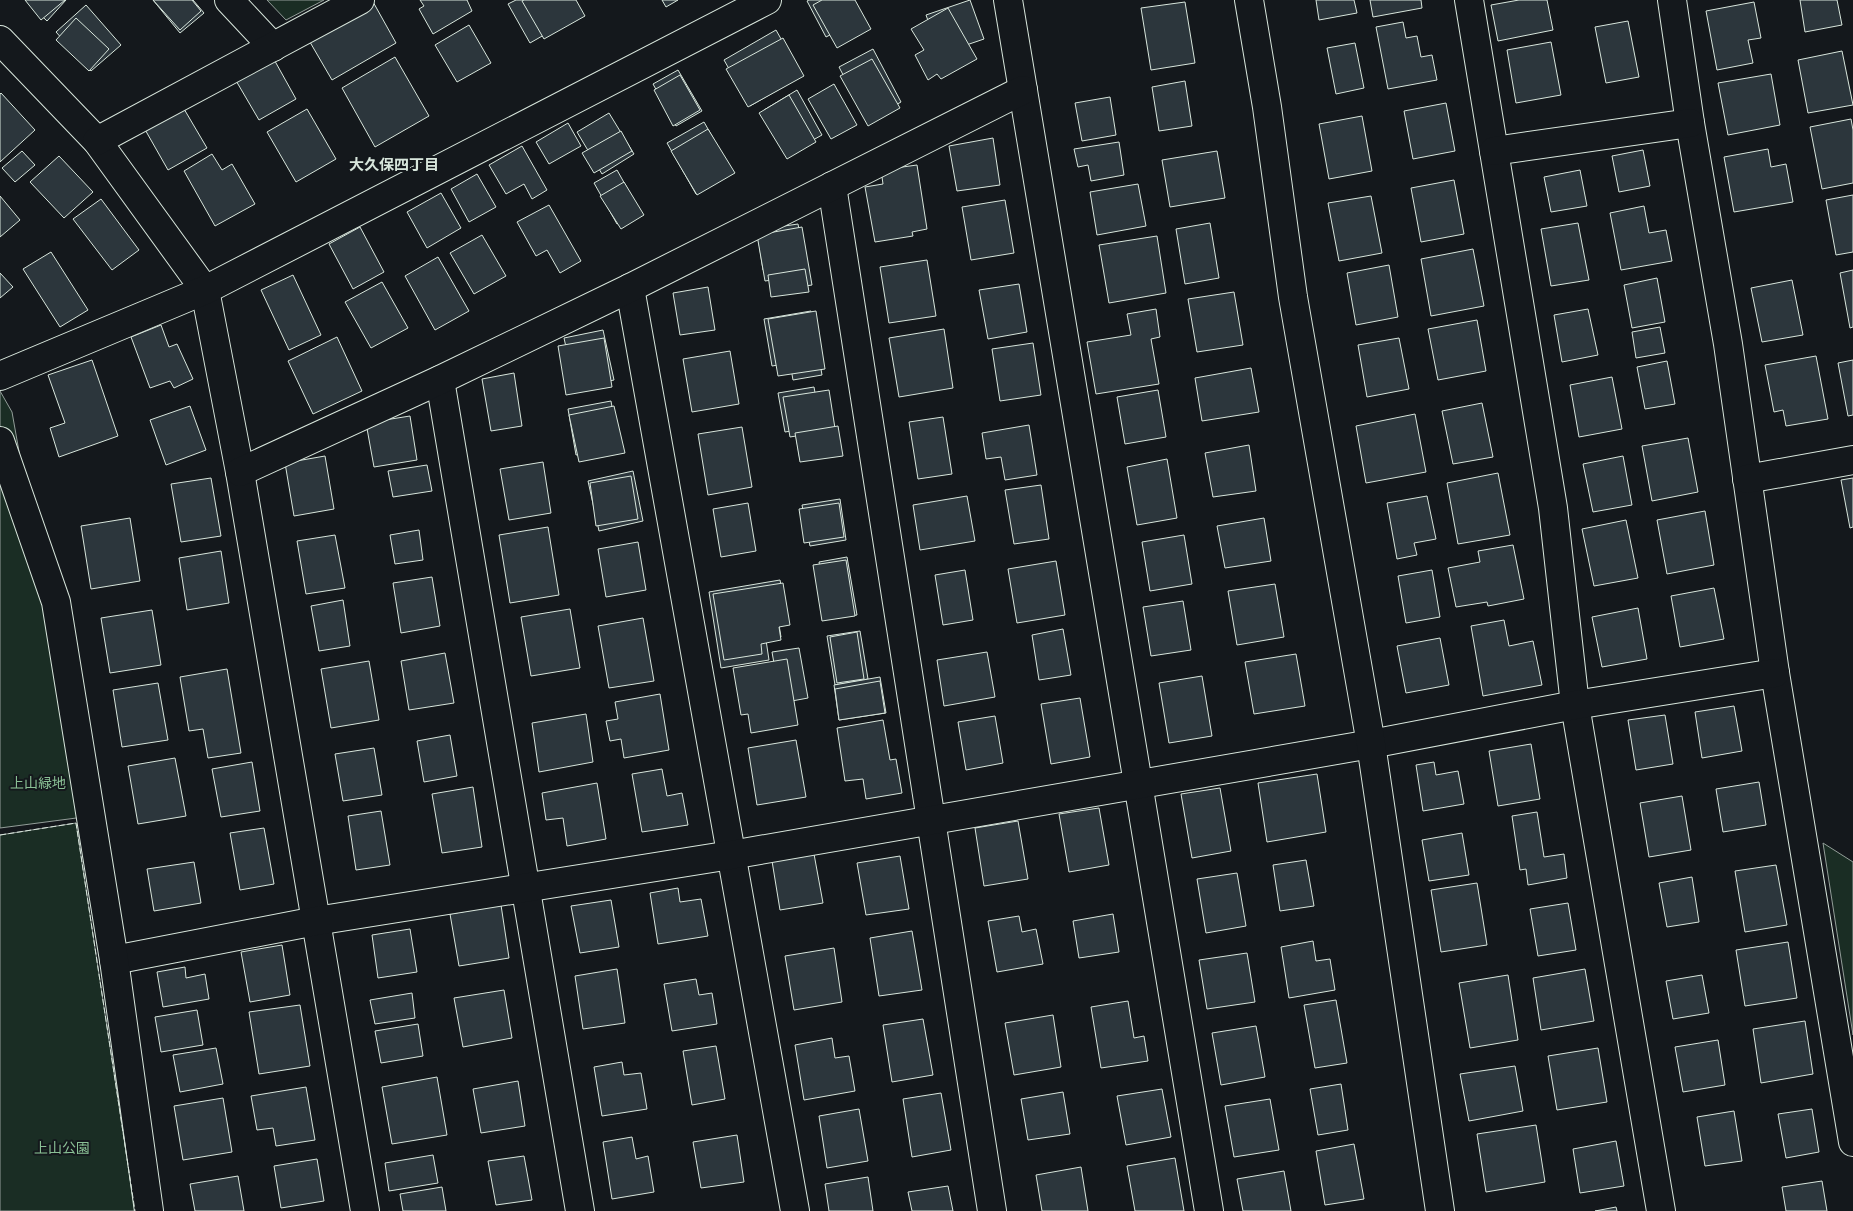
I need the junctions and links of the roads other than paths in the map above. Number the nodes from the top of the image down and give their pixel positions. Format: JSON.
{"nodes":[{"id":1,"x":229,"y":0,"type":"edge"},
{"id":2,"x":360,"y":0,"type":"edge"},
{"id":3,"x":767,"y":0,"type":"edge"},
{"id":4,"x":1008,"y":0,"type":"edge"},
{"id":5,"x":1249,"y":0,"type":"edge"},
{"id":6,"x":1469,"y":0,"type":"edge"},
{"id":7,"x":1672,"y":0,"type":"edge"},
{"id":8,"x":0,"y":40,"type":"edge"},
{"id":9,"x":273,"y":47,"type":"junction"},
{"id":10,"x":1023,"y":90,"type":"junction"},
{"id":11,"x":1690,"y":122,"type":"junction"},
{"id":12,"x":97,"y":141,"type":"junction"},
{"id":13,"x":1494,"y":151,"type":"junction"},
{"id":14,"x":832,"y":186,"type":"junction"},
{"id":15,"x":630,"y":288,"type":"junction"},
{"id":16,"x":205,"y":290,"type":"junction"},
{"id":17,"x":0,"y":376,"type":"edge"},
{"id":18,"x":440,"y":380,"type":"junction"},
{"id":19,"x":0,"y":441,"type":"edge"},
{"id":20,"x":1853,"y":460,"type":"edge"},
{"id":21,"x":240,"y":472,"type":"junction"},
{"id":22,"x":1748,"y":479,"type":"junction"},
{"id":23,"x":1775,"y":673,"type":"junction"},
{"id":24,"x":1575,"y":705,"type":"junction"},
{"id":25,"x":1370,"y":744,"type":"junction"},
{"id":26,"x":1138,"y":783,"type":"junction"},
{"id":27,"x":931,"y":820,"type":"junction"},
{"id":28,"x":731,"y":855,"type":"junction"},
{"id":29,"x":525,"y":888,"type":"junction"},
{"id":30,"x":316,"y":921,"type":"junction"},
{"id":31,"x":114,"y":960,"type":"junction"},
{"id":32,"x":1853,"y":1142,"type":"edge"},
{"id":33,"x":149,"y":1211,"type":"edge"},
{"id":34,"x":365,"y":1211,"type":"edge"},
{"id":35,"x":580,"y":1211,"type":"edge"},
{"id":36,"x":795,"y":1211,"type":"edge"},
{"id":37,"x":992,"y":1211,"type":"edge"},
{"id":38,"x":1209,"y":1211,"type":"edge"},
{"id":39,"x":1440,"y":1211,"type":"edge"},
{"id":40,"x":1662,"y":1211,"type":"edge"}],
"edges":[{"from":1,"to":9,"type":"street"},
{"from":2,"to":9,"type":"street"},
{"from":3,"to":16,"type":"street"},
{"from":4,"to":10,"type":"street"},
{"from":5,"to":25,"type":"street"},
{"from":6,"to":13,"type":"street"},
{"from":7,"to":11,"type":"street"},
{"from":8,"to":12,"type":"street"},
{"from":9,"to":12,"type":"street"},
{"from":10,"to":14,"type":"street"},
{"from":10,"to":26,"type":"street"},
{"from":11,"to":13,"type":"street"},
{"from":11,"to":22,"type":"street"},
{"from":12,"to":16,"type":"street"},
{"from":13,"to":24,"type":"street"},
{"from":14,"to":15,"type":"street"},
{"from":14,"to":27,"type":"street"},
{"from":15,"to":18,"type":"street"},
{"from":15,"to":28,"type":"street"},
{"from":16,"to":17,"type":"street"},
{"from":16,"to":21,"type":"street"},
{"from":18,"to":21,"type":"street"},
{"from":18,"to":29,"type":"street"},
{"from":19,"to":31,"type":"street"},
{"from":20,"to":22,"type":"street"},
{"from":21,"to":30,"type":"street"},
{"from":22,"to":23,"type":"street"},
{"from":23,"to":24,"type":"street"},
{"from":23,"to":32,"type":"street"},
{"from":24,"to":25,"type":"street"},
{"from":24,"to":40,"type":"street"},
{"from":25,"to":26,"type":"street"},
{"from":25,"to":39,"type":"street"},
{"from":26,"to":27,"type":"street"},
{"from":26,"to":38,"type":"street"},
{"from":27,"to":28,"type":"street"},
{"from":27,"to":37,"type":"street"},
{"from":28,"to":29,"type":"street"},
{"from":28,"to":36,"type":"street"},
{"from":29,"to":30,"type":"street"},
{"from":29,"to":35,"type":"street"},
{"from":30,"to":31,"type":"street"},
{"from":30,"to":34,"type":"street"},
{"from":31,"to":33,"type":"street"}]}
